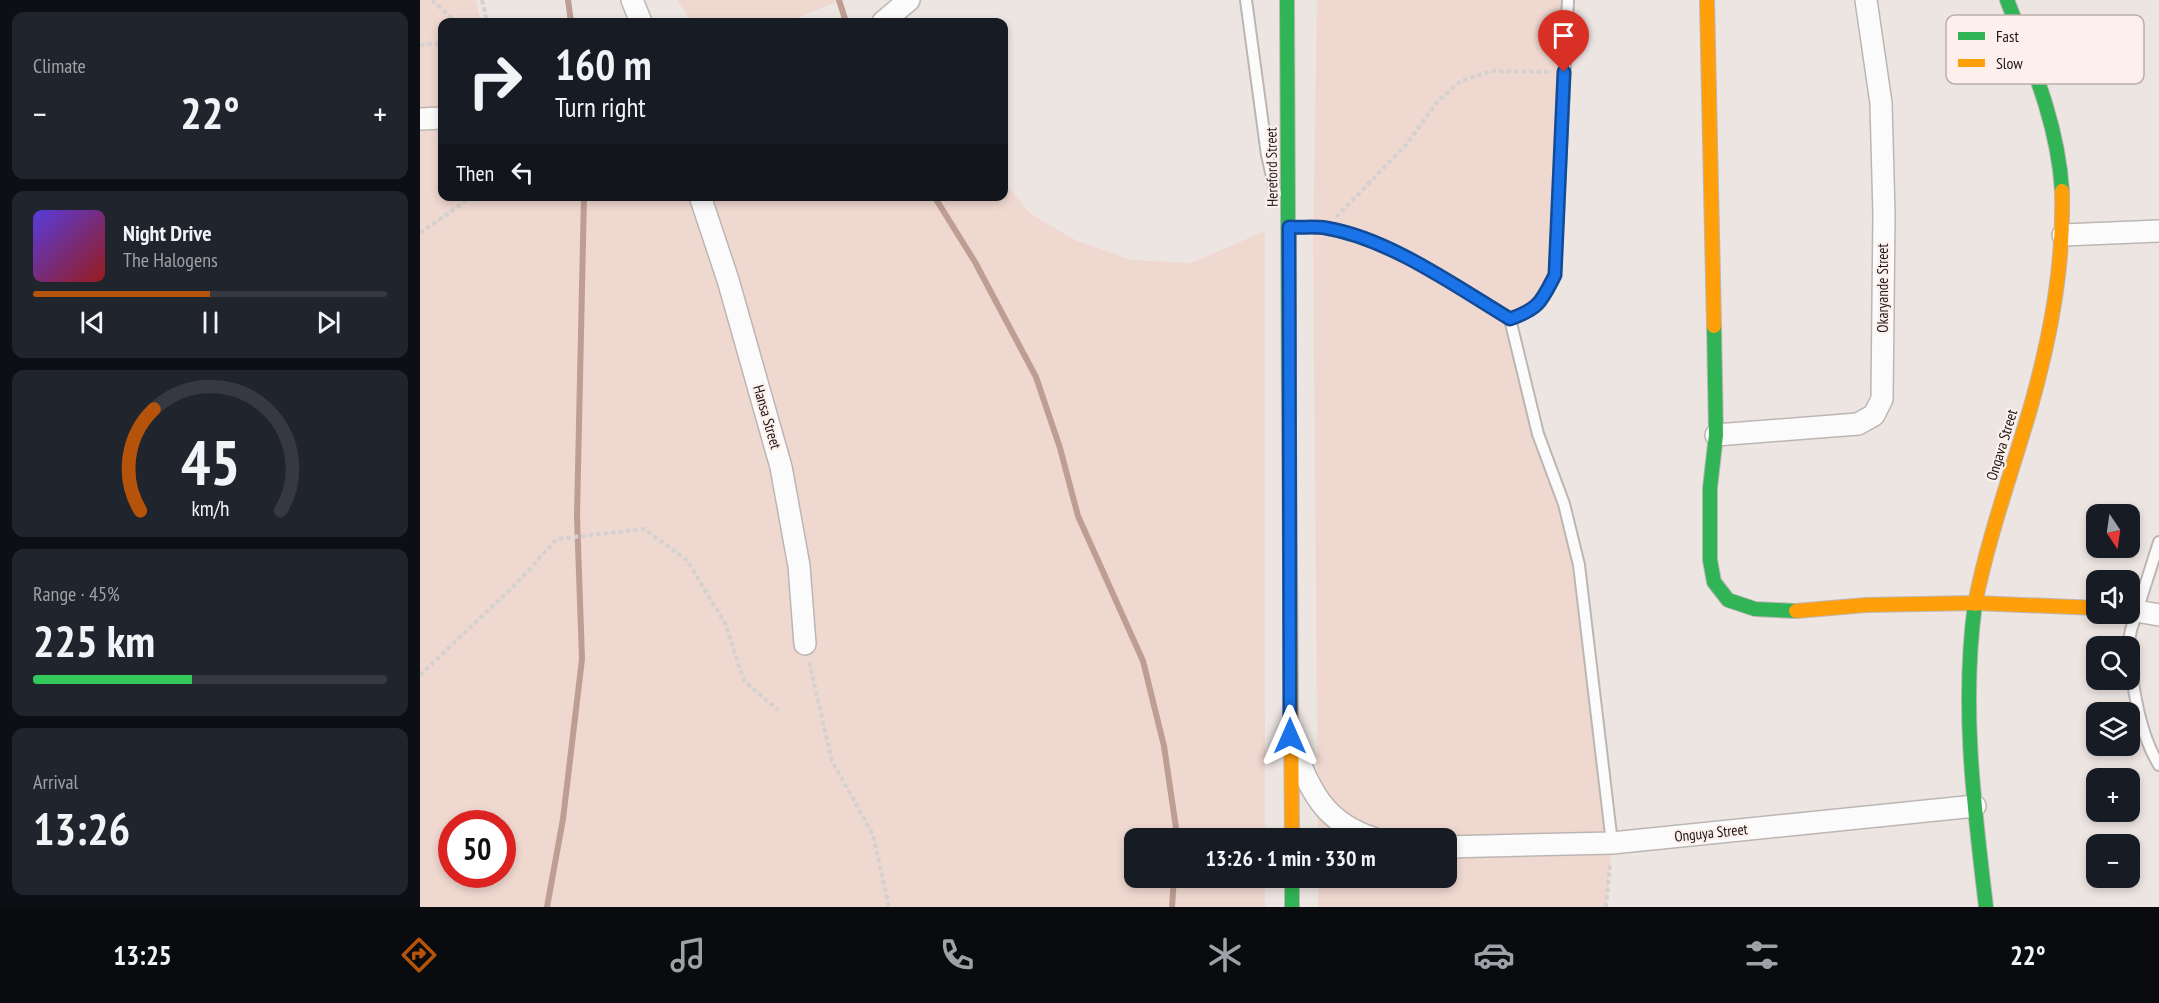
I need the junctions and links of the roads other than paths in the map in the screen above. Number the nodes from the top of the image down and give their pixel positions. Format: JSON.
{"nodes":[{"id":1,"x":632,"y":0,"type":"edge"},
{"id":2,"x":909,"y":0,"type":"edge"},
{"id":3,"x":1246,"y":0,"type":"edge"},
{"id":4,"x":1287,"y":0,"type":"edge"},
{"id":5,"x":1568,"y":0,"type":"edge"},
{"id":6,"x":1707,"y":0,"type":"edge"},
{"id":7,"x":1866,"y":0,"type":"edge"},
{"id":8,"x":2007,"y":0,"type":"edge"},
{"id":9,"x":2013,"y":15,"type":"edge"},
{"id":10,"x":639,"y":18,"type":"edge"},
{"id":11,"x":888,"y":18,"type":"edge"},
{"id":12,"x":2038,"y":84,"type":"edge"},
{"id":13,"x":438,"y":118,"type":"edge"},
{"id":14,"x":420,"y":119,"type":"edge"},
{"id":15,"x":702,"y":201,"type":"edge"},
{"id":16,"x":1289,"y":227,"type":"junction"},
{"id":17,"x":2159,"y":231,"type":"edge"},
{"id":18,"x":2063,"y":235,"type":"junction"},
{"id":19,"x":1510,"y":319,"type":"junction"},
{"id":20,"x":1716,"y":435,"type":"junction"},
{"id":21,"x":2159,"y":542,"type":"edge"},
{"id":22,"x":2140,"y":593,"type":"edge"},
{"id":23,"x":1975,"y":603,"type":"junction"},
{"id":24,"x":2086,"y":608,"type":"edge"},
{"id":25,"x":2140,"y":613,"type":"edge"},
{"id":26,"x":2159,"y":615,"type":"edge"},
{"id":27,"x":805,"y":644,"type":"road end"},
{"id":28,"x":2134,"y":690,"type":"edge"},
{"id":29,"x":1290,"y":736,"type":"junction"},
{"id":30,"x":2159,"y":765,"type":"edge"},
{"id":31,"x":1975,"y":806,"type":"junction"},
{"id":32,"x":1292,"y":828,"type":"edge"},
{"id":33,"x":1350,"y":828,"type":"edge"},
{"id":34,"x":1612,"y":843,"type":"junction"},
{"id":35,"x":1457,"y":848,"type":"edge"},
{"id":36,"x":1293,"y":888,"type":"edge"},
{"id":37,"x":1292,"y":907,"type":"edge"},
{"id":38,"x":1986,"y":907,"type":"edge"}],
"edges":[{"from":1,"to":10,"type":"street"},
{"from":2,"to":11,"type":"street"},
{"from":3,"to":16,"type":"lane"},
{"from":4,"to":16,"type":"street","name":"Hereford Street"},
{"from":5,"to":19,"type":"lane"},
{"from":6,"to":20,"type":"street"},
{"from":7,"to":20,"type":"street","name":"Okaryande Street"},
{"from":8,"to":9,"type":"street","name":"Ongava Street"},
{"from":12,"to":18,"type":"street","name":"Ongava Street"},
{"from":13,"to":14,"type":"street"},
{"from":15,"to":27,"type":"street","name":"Hansa Street"},
{"from":16,"to":19,"type":"lane"},
{"from":16,"to":29,"type":"street","name":"Hereford Street"},
{"from":17,"to":18,"type":"street"},
{"from":18,"to":23,"type":"street","name":"Ongava Street"},
{"from":19,"to":34,"type":"lane"},
{"from":20,"to":23,"type":"street"},
{"from":21,"to":22,"type":"lane"},
{"from":23,"to":24,"type":"street"},
{"from":23,"to":31,"type":"street","name":"Ongava Street"},
{"from":25,"to":26,"type":"street"},
{"from":28,"to":30,"type":"lane"},
{"from":29,"to":32,"type":"street","name":"Hereford Street"},
{"from":29,"to":33,"type":"street"},
{"from":31,"to":34,"type":"street","name":"Onguya Street"},
{"from":31,"to":38,"type":"street","name":"Ongava Street"},
{"from":34,"to":35,"type":"street","name":"Onguya Street"},
{"from":36,"to":37,"type":"street"}]}
